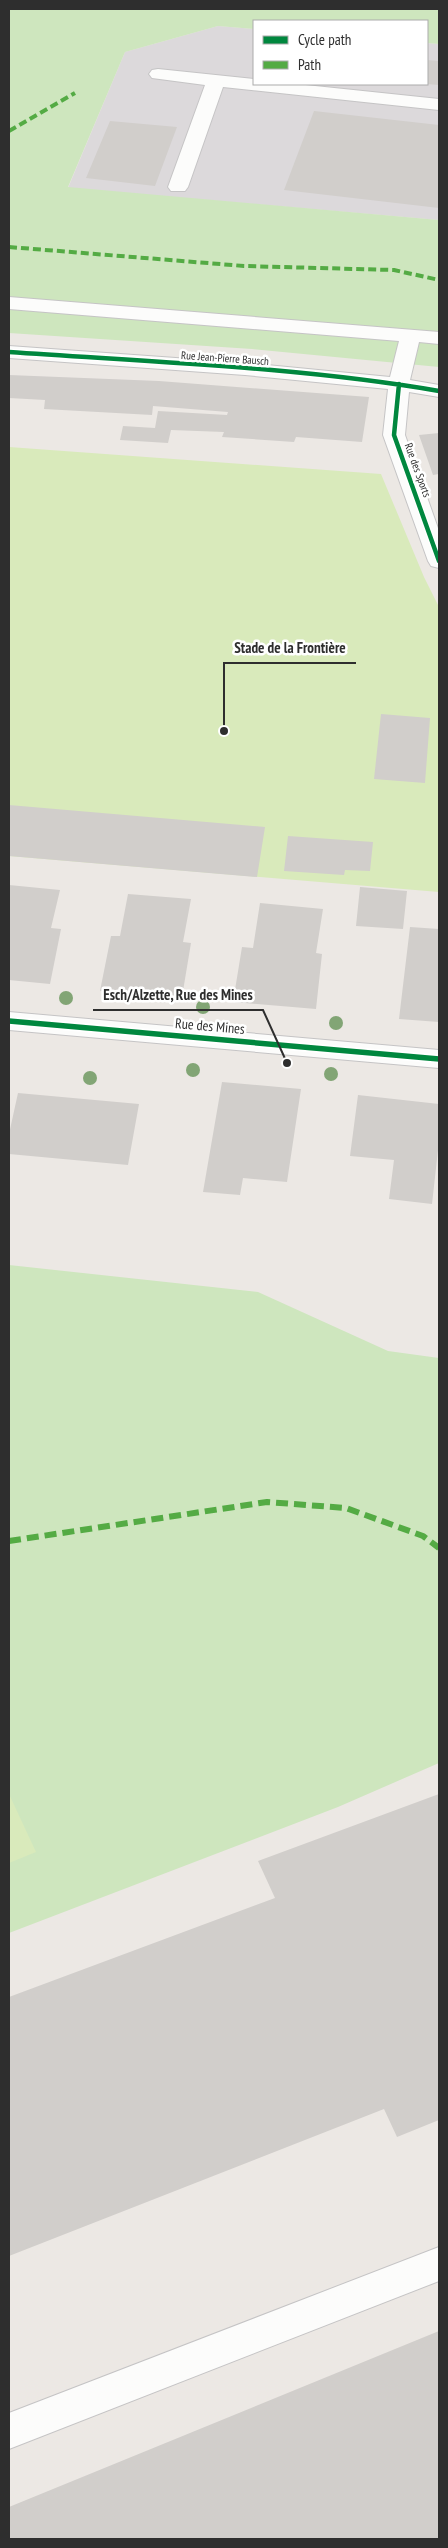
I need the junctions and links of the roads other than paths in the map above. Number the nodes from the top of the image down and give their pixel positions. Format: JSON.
{"nodes":[{"id":1,"x":158,"y":74,"type":"dead end"},
{"id":2,"x":216,"y":80,"type":"junction"},
{"id":3,"x":253,"y":84,"type":"edge"},
{"id":4,"x":261,"y":85,"type":"edge"},
{"id":5,"x":439,"y":105,"type":"edge"},
{"id":6,"x":178,"y":187,"type":"dead end"},
{"id":7,"x":9,"y":303,"type":"edge"},
{"id":8,"x":410,"y":335,"type":"junction"},
{"id":9,"x":439,"y":338,"type":"edge"},
{"id":10,"x":9,"y":352,"type":"edge"},
{"id":11,"x":399,"y":384,"type":"junction"},
{"id":12,"x":439,"y":392,"type":"edge"},
{"id":13,"x":439,"y":561,"type":"edge"},
{"id":14,"x":9,"y":1021,"type":"edge"},
{"id":15,"x":439,"y":1059,"type":"edge"},
{"id":16,"x":439,"y":2264,"type":"edge"},
{"id":17,"x":9,"y":2430,"type":"edge"}],
"edges":[{"from":1,"to":2,"type":"street"},
{"from":2,"to":3,"type":"street"},
{"from":2,"to":6,"type":"street"},
{"from":4,"to":5,"type":"street"},
{"from":7,"to":8,"type":"street"},
{"from":8,"to":9,"type":"street"},
{"from":8,"to":11,"type":"street","name":"Rue des Sports"},
{"from":10,"to":11,"type":"street","name":"Rue Jean-Pierre Bausch"},
{"from":11,"to":12,"type":"street","name":"Rue Jean-Pierre Bausch"},
{"from":11,"to":13,"type":"street","name":"Rue des Sports"},
{"from":14,"to":15,"type":"street","name":"Rue des Mines"},
{"from":16,"to":17,"type":"street"}]}
